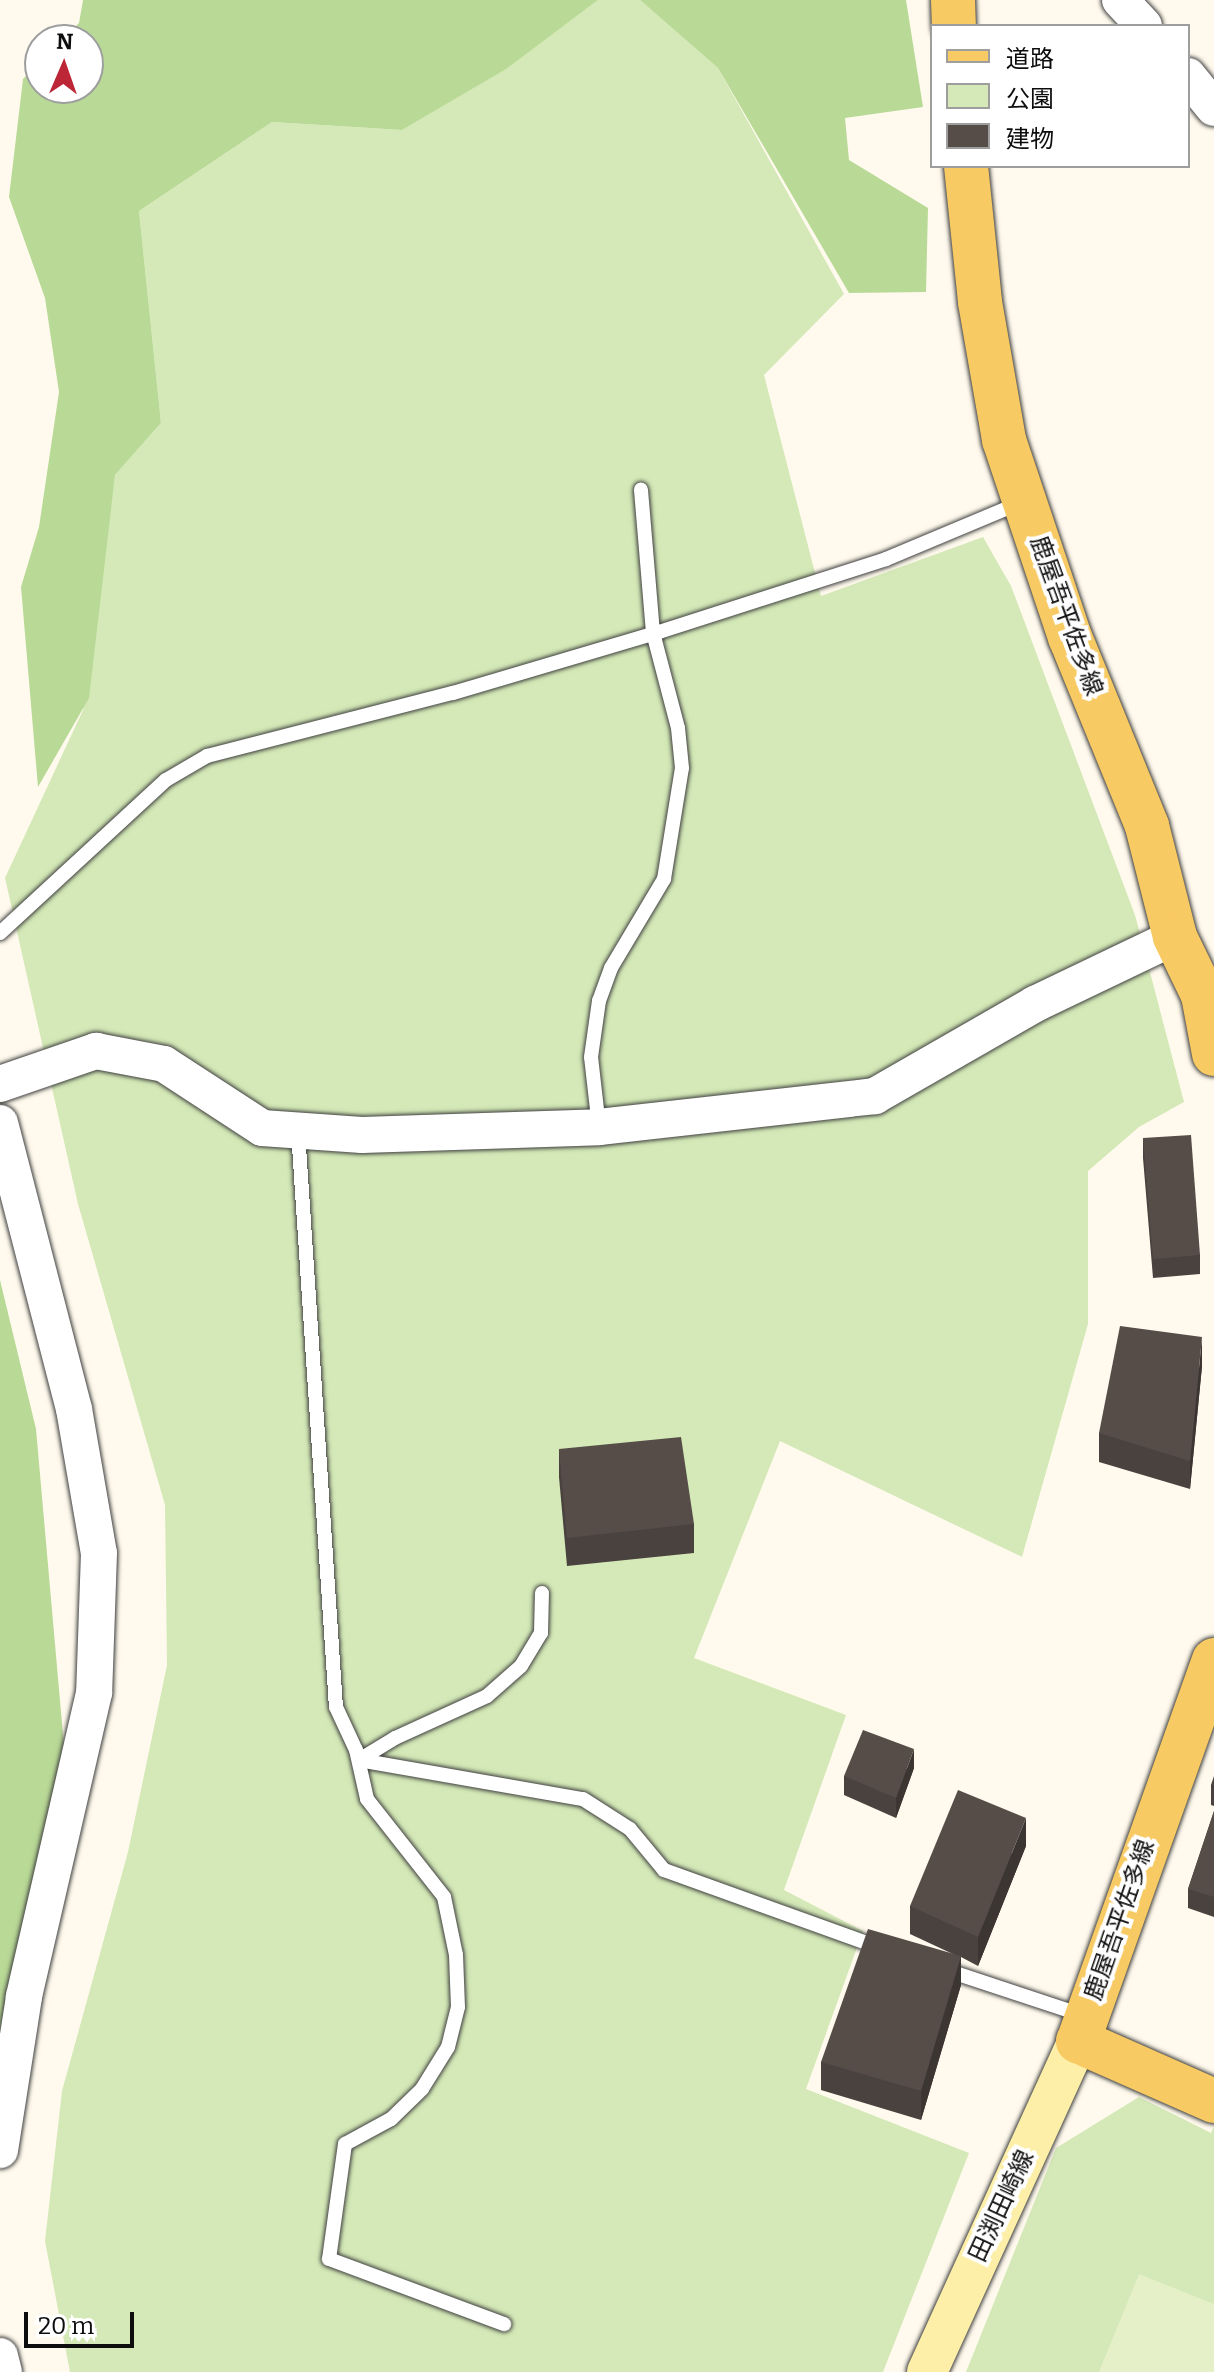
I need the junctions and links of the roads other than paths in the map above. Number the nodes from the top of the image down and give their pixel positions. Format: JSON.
{"nodes":[{"id":1,"x":953,"y":0,"type":"edge"},
{"id":2,"x":1120,"y":0,"type":"edge"},
{"id":3,"x":954,"y":24,"type":"edge"},
{"id":4,"x":1142,"y":24,"type":"edge"},
{"id":5,"x":1190,"y":78,"type":"edge"},
{"id":6,"x":1214,"y":108,"type":"edge"},
{"id":7,"x":966,"y":168,"type":"edge"},
{"id":8,"x":641,"y":490,"type":"dead end"},
{"id":9,"x":1025,"y":501,"type":"junction"},
{"id":10,"x":653,"y":633,"type":"junction"},
{"id":11,"x":0,"y":933,"type":"edge"},
{"id":12,"x":1175,"y":937,"type":"junction"},
{"id":13,"x":1214,"y":1054,"type":"edge"},
{"id":14,"x":0,"y":1084,"type":"edge"},
{"id":15,"x":0,"y":1123,"type":"edge"},
{"id":16,"x":599,"y":1127,"type":"junction"},
{"id":17,"x":298,"y":1131,"type":"junction"},
{"id":18,"x":542,"y":1593,"type":"dead end"},
{"id":19,"x":1214,"y":1660,"type":"edge"},
{"id":20,"x":359,"y":1760,"type":"junction"},
{"id":21,"x":890,"y":1951,"type":"edge"},
{"id":22,"x":920,"y":1961,"type":"edge"},
{"id":23,"x":1083,"y":2029,"type":"junction"},
{"id":24,"x":1214,"y":2101,"type":"edge"},
{"id":25,"x":0,"y":2150,"type":"edge"},
{"id":26,"x":504,"y":2324,"type":"dead end"},
{"id":27,"x":0,"y":2356,"type":"edge"},
{"id":28,"x":4,"y":2372,"type":"edge"},
{"id":29,"x":927,"y":2372,"type":"edge"}],
"edges":[{"from":1,"to":3,"type":"main road"},
{"from":2,"to":4,"type":"street"},
{"from":5,"to":6,"type":"street"},
{"from":7,"to":9,"type":"main road","name":"鹿屋吾平佐多線"},
{"from":8,"to":10,"type":"lane"},
{"from":9,"to":10,"type":"lane"},
{"from":9,"to":12,"type":"main road","name":"鹿屋吾平佐多線"},
{"from":10,"to":11,"type":"lane"},
{"from":10,"to":16,"type":"lane"},
{"from":12,"to":13,"type":"main road","name":"鹿屋吾平佐多線"},
{"from":12,"to":16,"type":"street"},
{"from":14,"to":17,"type":"street"},
{"from":15,"to":25,"type":"street"},
{"from":16,"to":17,"type":"street"},
{"from":17,"to":20,"type":"lane"},
{"from":18,"to":20,"type":"lane"},
{"from":19,"to":23,"type":"main road","name":"鹿屋吾平佐多線"},
{"from":20,"to":21,"type":"lane"},
{"from":20,"to":26,"type":"lane"},
{"from":22,"to":23,"type":"lane"},
{"from":23,"to":24,"type":"main road"},
{"from":23,"to":29,"type":"main road","name":"田渕田崎線"},
{"from":27,"to":28,"type":"street"}]}
